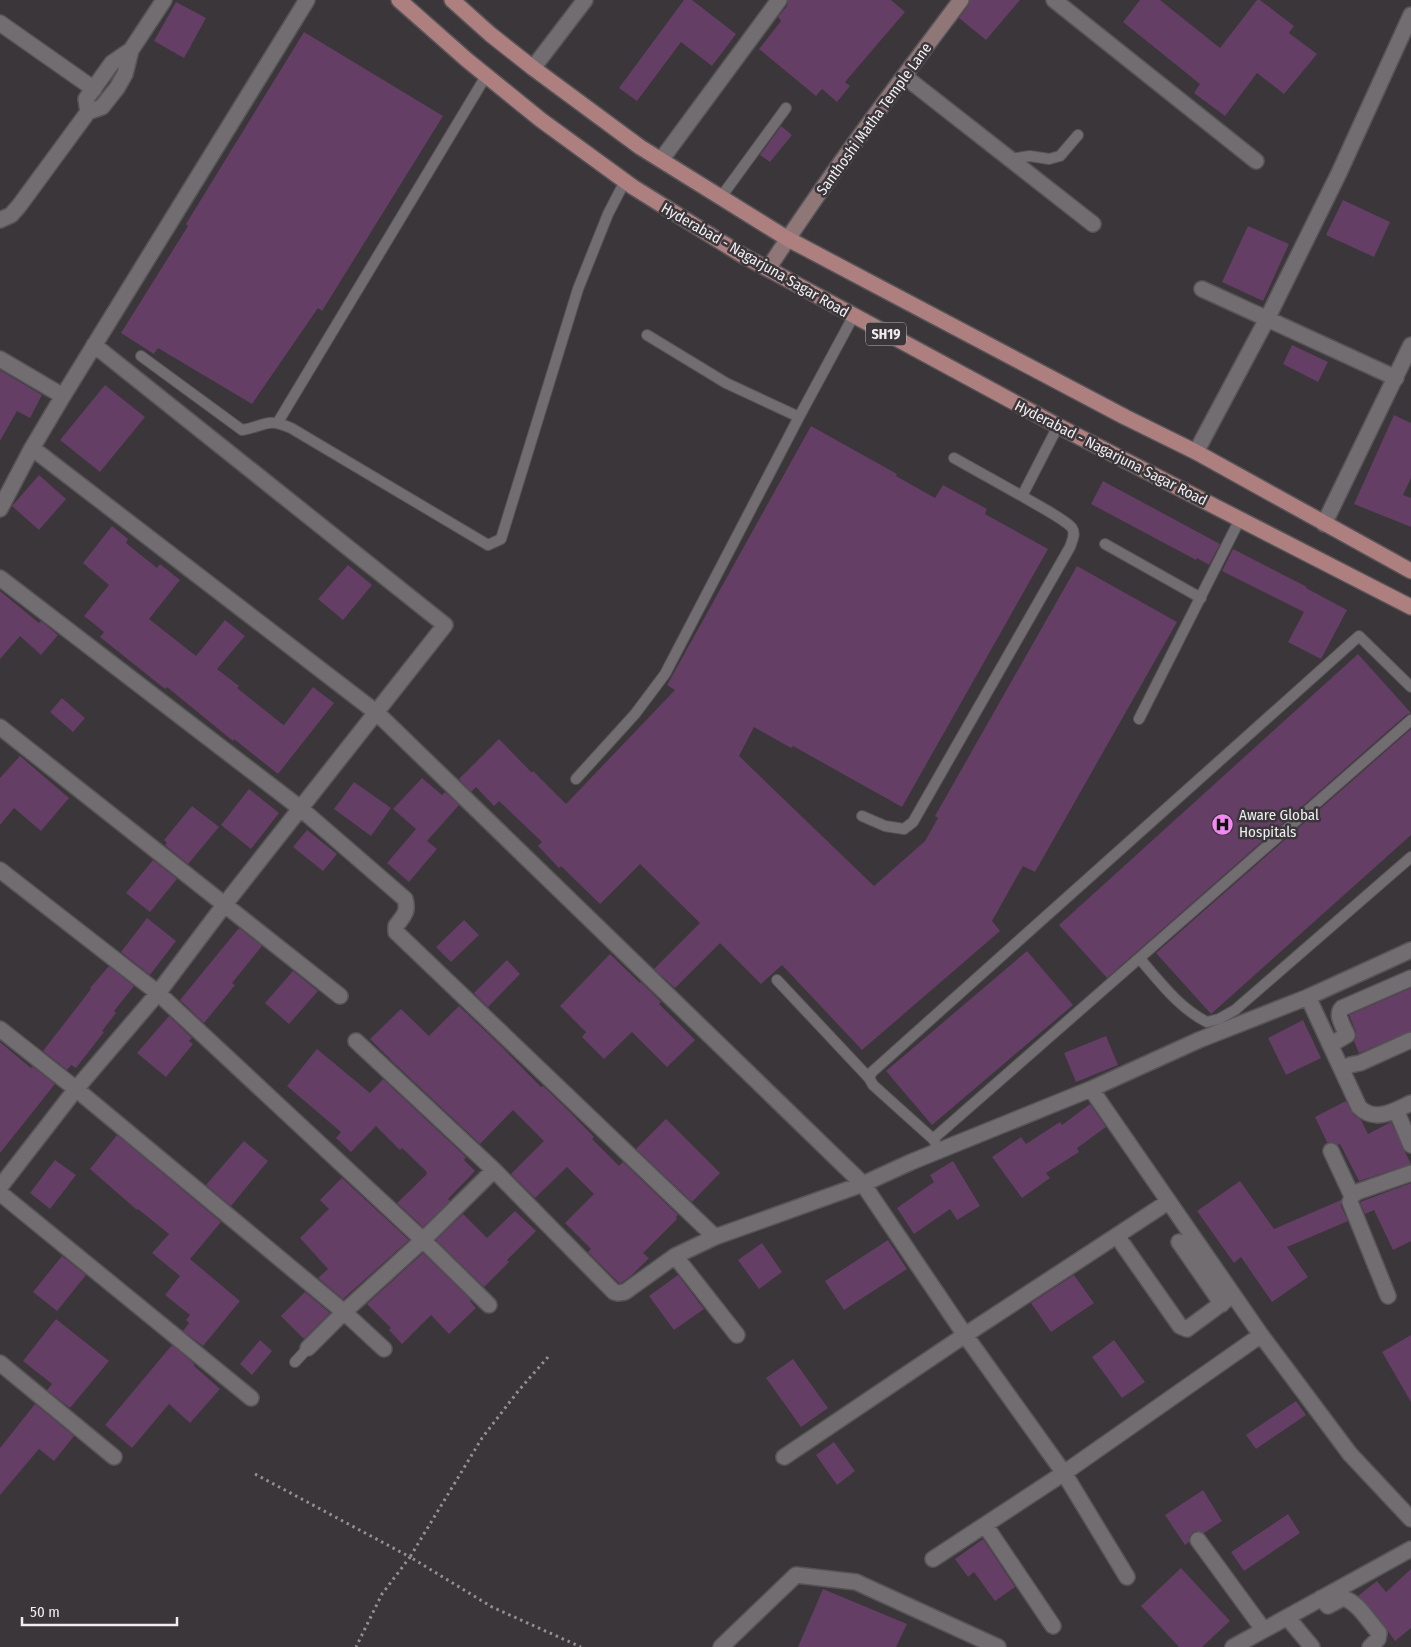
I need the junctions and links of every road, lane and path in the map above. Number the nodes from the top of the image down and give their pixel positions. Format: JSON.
{"nodes":[{"id":1,"x":164,"y":0,"type":"edge"},
{"id":2,"x":307,"y":0,"type":"edge"},
{"id":3,"x":399,"y":0,"type":"edge"},
{"id":4,"x":452,"y":0,"type":"edge"},
{"id":5,"x":584,"y":0,"type":"edge"},
{"id":6,"x":779,"y":0,"type":"edge"},
{"id":7,"x":961,"y":0,"type":"edge"},
{"id":8,"x":1054,"y":0,"type":"edge"},
{"id":9,"x":1411,"y":15,"type":"edge"},
{"id":10,"x":0,"y":23,"type":"edge"},
{"id":11,"x":131,"y":50,"type":"junction"},
{"id":12,"x":532,"y":68,"type":"junction"},
{"id":13,"x":486,"y":76,"type":"junction"},
{"id":14,"x":904,"y":76,"type":"junction"},
{"id":15,"x":94,"y":89,"type":"junction"},
{"id":16,"x":786,"y":108,"type":"dead end"},
{"id":17,"x":88,"y":112,"type":"junction"},
{"id":18,"x":1078,"y":135,"type":"dead end"},
{"id":19,"x":1010,"y":159,"type":"junction"},
{"id":20,"x":661,"y":160,"type":"junction"},
{"id":21,"x":1256,"y":160,"type":"dead end"},
{"id":22,"x":625,"y":181,"type":"junction"},
{"id":23,"x":721,"y":197,"type":"junction"},
{"id":24,"x":0,"y":220,"type":"edge"},
{"id":25,"x":1093,"y":224,"type":"dead end"},
{"id":26,"x":788,"y":239,"type":"junction"},
{"id":27,"x":768,"y":269,"type":"junction"},
{"id":28,"x":1202,"y":290,"type":"dead end"},
{"id":29,"x":853,"y":317,"type":"junction"},
{"id":30,"x":1267,"y":319,"type":"junction"},
{"id":31,"x":647,"y":335,"type":"dead end"},
{"id":32,"x":94,"y":345,"type":"junction"},
{"id":33,"x":1411,"y":345,"type":"edge"},
{"id":34,"x":141,"y":356,"type":"dead end"},
{"id":35,"x":0,"y":360,"type":"edge"},
{"id":36,"x":1396,"y":378,"type":"junction"},
{"id":37,"x":63,"y":396,"type":"junction"},
{"id":38,"x":799,"y":417,"type":"junction"},
{"id":39,"x":278,"y":422,"type":"junction"},
{"id":40,"x":1058,"y":426,"type":"junction"},
{"id":41,"x":32,"y":448,"type":"junction"},
{"id":42,"x":1196,"y":452,"type":"junction"},
{"id":43,"x":954,"y":458,"type":"dead end"},
{"id":44,"x":1022,"y":496,"type":"junction"},
{"id":45,"x":0,"y":509,"type":"edge"},
{"id":46,"x":1240,"y":520,"type":"junction"},
{"id":47,"x":1324,"y":524,"type":"junction"},
{"id":48,"x":1105,"y":544,"type":"dead end"},
{"id":49,"x":1411,"y":572,"type":"edge"},
{"id":50,"x":0,"y":578,"type":"edge"},
{"id":51,"x":1200,"y":598,"type":"junction"},
{"id":52,"x":1411,"y":607,"type":"edge"},
{"id":53,"x":1411,"y":686,"type":"edge"},
{"id":54,"x":377,"y":714,"type":"junction"},
{"id":55,"x":1139,"y":719,"type":"dead end"},
{"id":56,"x":1411,"y":720,"type":"edge"},
{"id":57,"x":0,"y":727,"type":"edge"},
{"id":58,"x":576,"y":779,"type":"dead end"},
{"id":59,"x":300,"y":808,"type":"junction"},
{"id":60,"x":862,"y":816,"type":"dead end"},
{"id":61,"x":1411,"y":858,"type":"edge"},
{"id":62,"x":0,"y":870,"type":"edge"},
{"id":63,"x":225,"y":904,"type":"junction"},
{"id":64,"x":1411,"y":950,"type":"edge"},
{"id":65,"x":1140,"y":959,"type":"junction"},
{"id":66,"x":1411,"y":978,"type":"edge"},
{"id":67,"x":777,"y":980,"type":"dead end"},
{"id":68,"x":158,"y":993,"type":"junction"},
{"id":69,"x":340,"y":996,"type":"dead end"},
{"id":70,"x":1308,"y":997,"type":"junction"},
{"id":71,"x":0,"y":1029,"type":"edge"},
{"id":72,"x":1411,"y":1040,"type":"edge"},
{"id":73,"x":356,"y":1042,"type":"dead end"},
{"id":74,"x":1330,"y":1045,"type":"junction"},
{"id":75,"x":1342,"y":1070,"type":"junction"},
{"id":76,"x":870,"y":1078,"type":"junction"},
{"id":77,"x":76,"y":1089,"type":"junction"},
{"id":78,"x":1091,"y":1089,"type":"junction"},
{"id":79,"x":1411,"y":1103,"type":"edge"},
{"id":80,"x":1396,"y":1110,"type":"junction"},
{"id":81,"x":936,"y":1145,"type":"junction"},
{"id":82,"x":1411,"y":1145,"type":"edge"},
{"id":83,"x":1331,"y":1151,"type":"dead end"},
{"id":84,"x":494,"y":1170,"type":"junction"},
{"id":85,"x":1411,"y":1173,"type":"edge"},
{"id":86,"x":863,"y":1184,"type":"junction"},
{"id":87,"x":0,"y":1187,"type":"edge"},
{"id":88,"x":0,"y":1193,"type":"edge"},
{"id":89,"x":1352,"y":1196,"type":"junction"},
{"id":90,"x":1168,"y":1202,"type":"junction"},
{"id":91,"x":1117,"y":1236,"type":"junction"},
{"id":92,"x":715,"y":1237,"type":"junction"},
{"id":93,"x":423,"y":1240,"type":"junction"},
{"id":94,"x":1179,"y":1242,"type":"dead end"},
{"id":95,"x":675,"y":1256,"type":"junction"},
{"id":96,"x":1388,"y":1296,"type":"dead end"},
{"id":97,"x":1228,"y":1300,"type":"junction"},
{"id":98,"x":489,"y":1305,"type":"dead end"},
{"id":99,"x":344,"y":1312,"type":"junction"},
{"id":100,"x":737,"y":1335,"type":"dead end"},
{"id":101,"x":965,"y":1335,"type":"junction"},
{"id":102,"x":1261,"y":1335,"type":"junction"},
{"id":103,"x":308,"y":1348,"type":"joint"},
{"id":104,"x":384,"y":1349,"type":"dead end"},
{"id":105,"x":548,"y":1357,"type":"dead end"},
{"id":106,"x":294,"y":1362,"type":"dead end"},
{"id":107,"x":0,"y":1363,"type":"edge"},
{"id":108,"x":251,"y":1398,"type":"dead end"},
{"id":109,"x":114,"y":1457,"type":"dead end"},
{"id":110,"x":784,"y":1457,"type":"dead end"},
{"id":111,"x":1064,"y":1473,"type":"junction"},
{"id":112,"x":255,"y":1474,"type":"dead end"},
{"id":113,"x":1411,"y":1519,"type":"edge"},
{"id":114,"x":985,"y":1525,"type":"junction"},
{"id":115,"x":1198,"y":1540,"type":"dead end"},
{"id":116,"x":1411,"y":1549,"type":"edge"},
{"id":117,"x":410,"y":1556,"type":"junction"},
{"id":118,"x":933,"y":1559,"type":"dead end"},
{"id":119,"x":1128,"y":1577,"type":"dead end"},
{"id":120,"x":1321,"y":1598,"type":"junction"},
{"id":121,"x":1287,"y":1617,"type":"junction"},
{"id":122,"x":1053,"y":1626,"type":"dead end"},
{"id":123,"x":1263,"y":1629,"type":"junction"},
{"id":124,"x":356,"y":1647,"type":"edge"},
{"id":125,"x":581,"y":1647,"type":"edge"},
{"id":126,"x":721,"y":1647,"type":"edge"},
{"id":127,"x":998,"y":1647,"type":"edge"},
{"id":128,"x":1234,"y":1647,"type":"edge"},
{"id":129,"x":1312,"y":1647,"type":"edge"},
{"id":130,"x":1370,"y":1647,"type":"edge"}],
"edges":[{"from":1,"to":11,"type":"street"},
{"from":2,"to":32,"type":"street"},
{"from":3,"to":13,"type":"main road","name":"Hyderabad - Nagarjuna Sagar Road","number":"SH19"},
{"from":4,"to":12,"type":"main road","number":"SH19"},
{"from":5,"to":12,"type":"street"},
{"from":6,"to":20,"type":"street"},
{"from":7,"to":14,"type":"street","name":"Santhoshi Matha Temple Lane"},
{"from":8,"to":21,"type":"street"},
{"from":9,"to":30,"type":"street"},
{"from":10,"to":15,"type":"street"},
{"from":11,"to":15,"type":"street"},
{"from":11,"to":17,"type":"street"},
{"from":12,"to":20,"type":"main road","number":"SH19"},
{"from":13,"to":22,"type":"main road","name":"Hyderabad - Nagarjuna Sagar Road","number":"SH19"},
{"from":13,"to":39,"type":"lane"},
{"from":14,"to":19,"type":"street"},
{"from":14,"to":26,"type":"street","name":"Santhoshi Matha Temple Lane"},
{"from":15,"to":17,"type":"street"},
{"from":16,"to":23,"type":"lane"},
{"from":17,"to":24,"type":"street"},
{"from":18,"to":19,"type":"lane"},
{"from":19,"to":25,"type":"street"},
{"from":20,"to":23,"type":"main road","number":"SH19"},
{"from":22,"to":27,"type":"main road","name":"Hyderabad - Nagarjuna Sagar Road","number":"SH19"},
{"from":22,"to":39,"type":"lane"},
{"from":23,"to":26,"type":"main road","number":"SH19"},
{"from":26,"to":27,"type":"street","name":"Santhoshi Matha Temple Lane"},
{"from":26,"to":42,"type":"main road","number":"SH19"},
{"from":27,"to":29,"type":"main road","name":"Hyderabad - Nagarjuna Sagar Road","number":"SH19"},
{"from":28,"to":30,"type":"street"},
{"from":29,"to":38,"type":"lane"},
{"from":29,"to":40,"type":"main road","name":"Hyderabad - Nagarjuna Sagar Road","number":"SH19"},
{"from":30,"to":36,"type":"street"},
{"from":30,"to":42,"type":"street"},
{"from":31,"to":38,"type":"lane"},
{"from":32,"to":37,"type":"street"},
{"from":32,"to":54,"type":"street"},
{"from":33,"to":36,"type":"street"},
{"from":34,"to":39,"type":"lane"},
{"from":35,"to":37,"type":"street"},
{"from":36,"to":47,"type":"street"},
{"from":37,"to":41,"type":"street"},
{"from":38,"to":58,"type":"lane"},
{"from":40,"to":44,"type":"lane"},
{"from":40,"to":46,"type":"main road","name":"Hyderabad - Nagarjuna Sagar Road","number":"SH19"},
{"from":41,"to":45,"type":"street"},
{"from":41,"to":54,"type":"street"},
{"from":42,"to":47,"type":"main road","number":"SH19"},
{"from":43,"to":44,"type":"lane"},
{"from":44,"to":60,"type":"lane"},
{"from":46,"to":51,"type":"lane"},
{"from":46,"to":52,"type":"main road","name":"Hyderabad - Nagarjuna Sagar Road","number":"SH19"},
{"from":47,"to":49,"type":"main road","number":"SH19"},
{"from":48,"to":51,"type":"lane"},
{"from":50,"to":59,"type":"street"},
{"from":51,"to":55,"type":"lane"},
{"from":53,"to":76,"type":"lane"},
{"from":54,"to":59,"type":"street"},
{"from":54,"to":86,"type":"street"},
{"from":56,"to":65,"type":"lane"},
{"from":57,"to":63,"type":"street"},
{"from":59,"to":63,"type":"street"},
{"from":59,"to":92,"type":"street"},
{"from":61,"to":65,"type":"lane"},
{"from":62,"to":68,"type":"street"},
{"from":63,"to":68,"type":"street"},
{"from":63,"to":69,"type":"street"},
{"from":64,"to":70,"type":"street"},
{"from":65,"to":81,"type":"lane"},
{"from":66,"to":74,"type":"street"},
{"from":67,"to":76,"type":"lane"},
{"from":68,"to":77,"type":"street"},
{"from":68,"to":93,"type":"street"},
{"from":70,"to":74,"type":"street"},
{"from":70,"to":78,"type":"street"},
{"from":71,"to":77,"type":"street"},
{"from":72,"to":75,"type":"street"},
{"from":73,"to":84,"type":"street"},
{"from":74,"to":75,"type":"street"},
{"from":75,"to":80,"type":"street"},
{"from":76,"to":81,"type":"lane"},
{"from":77,"to":87,"type":"street"},
{"from":77,"to":99,"type":"street"},
{"from":78,"to":81,"type":"street"},
{"from":78,"to":90,"type":"street"},
{"from":79,"to":80,"type":"street"},
{"from":80,"to":82,"type":"street"},
{"from":81,"to":86,"type":"street"},
{"from":83,"to":89,"type":"street"},
{"from":84,"to":93,"type":"street"},
{"from":84,"to":95,"type":"street"},
{"from":85,"to":89,"type":"street"},
{"from":86,"to":92,"type":"street"},
{"from":86,"to":101,"type":"street"},
{"from":88,"to":108,"type":"street"},
{"from":89,"to":96,"type":"street"},
{"from":90,"to":91,"type":"street"},
{"from":90,"to":97,"type":"street"},
{"from":91,"to":97,"type":"street"},
{"from":91,"to":101,"type":"street"},
{"from":92,"to":95,"type":"street"},
{"from":93,"to":98,"type":"street"},
{"from":93,"to":99,"type":"street"},
{"from":94,"to":97,"type":"street"},
{"from":95,"to":100,"type":"street"},
{"from":97,"to":102,"type":"street"},
{"from":99,"to":103,"type":"street"},
{"from":99,"to":104,"type":"street"},
{"from":101,"to":110,"type":"street"},
{"from":101,"to":111,"type":"street"},
{"from":102,"to":111,"type":"street"},
{"from":102,"to":113,"type":"street"},
{"from":103,"to":106,"type":"lane"},
{"from":105,"to":117,"type":"path"},
{"from":107,"to":109,"type":"street"},
{"from":111,"to":114,"type":"street"},
{"from":111,"to":119,"type":"street"},
{"from":112,"to":117,"type":"path"},
{"from":114,"to":118,"type":"street"},
{"from":114,"to":122,"type":"street"},
{"from":115,"to":123,"type":"street"},
{"from":116,"to":120,"type":"street"},
{"from":117,"to":124,"type":"path"},
{"from":117,"to":125,"type":"path"},
{"from":120,"to":121,"type":"street"},
{"from":120,"to":130,"type":"street"},
{"from":121,"to":123,"type":"street"},
{"from":121,"to":129,"type":"street"},
{"from":123,"to":128,"type":"street"},
{"from":126,"to":127,"type":"street"}]}
